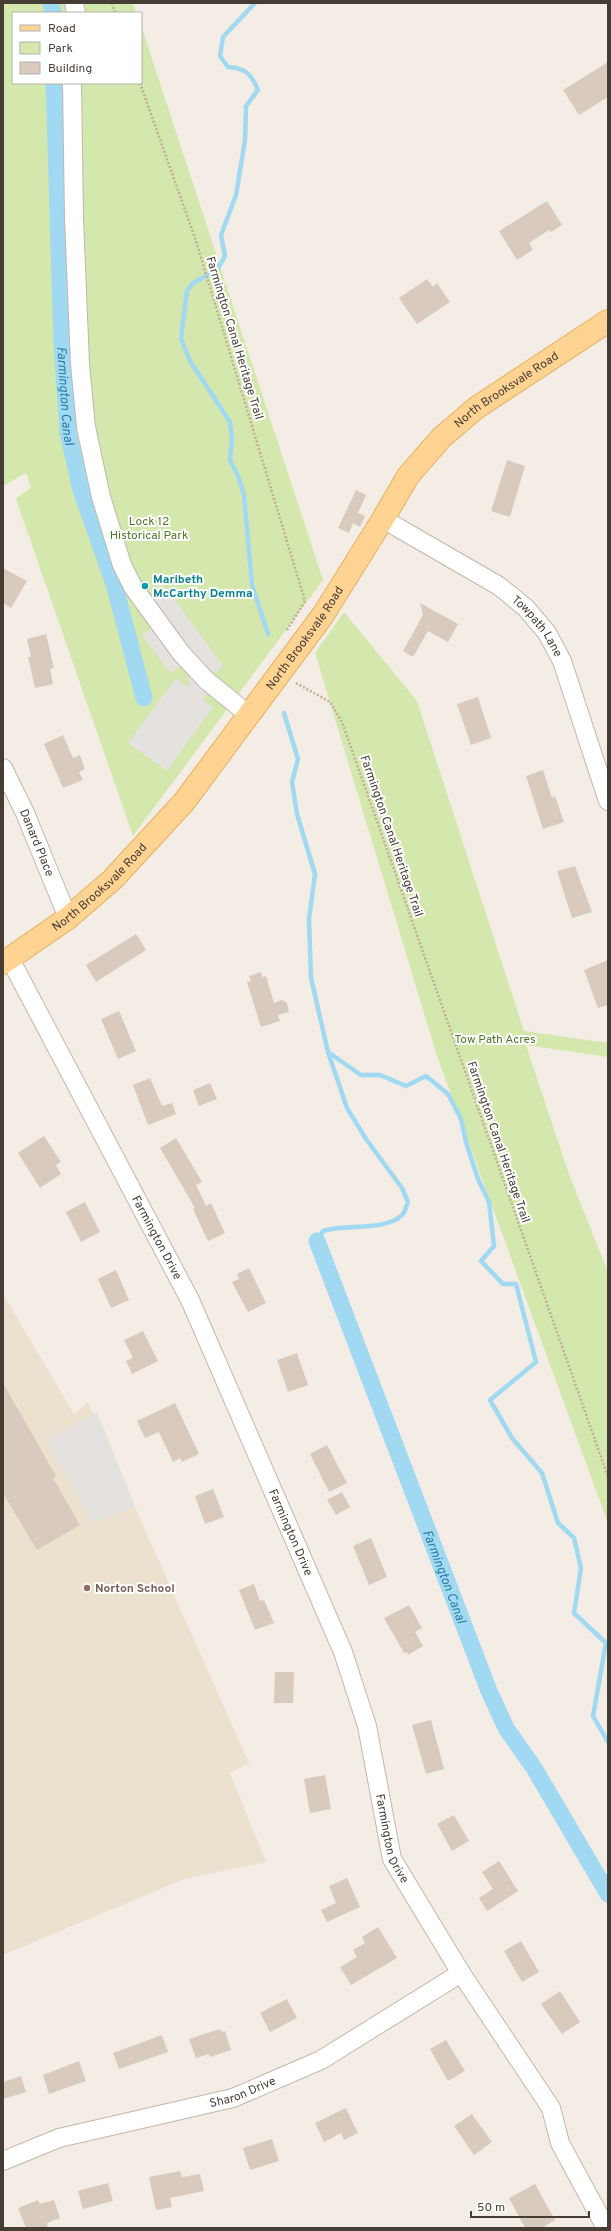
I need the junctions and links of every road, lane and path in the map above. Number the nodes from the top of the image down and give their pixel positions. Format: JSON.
{"nodes":[{"id":1,"x":72,"y":84,"type":"edge"},
{"id":2,"x":140,"y":84,"type":"edge"},
{"id":3,"x":608,"y":321,"type":"edge"},
{"id":4,"x":384,"y":519,"type":"junction"},
{"id":5,"x":305,"y":601,"type":"dead end"},
{"id":6,"x":249,"y":716,"type":"junction"},
{"id":7,"x":342,"y":722,"type":"dead end"},
{"id":8,"x":3,"y":768,"type":"edge"},
{"id":9,"x":608,"y":800,"type":"edge"},
{"id":10,"x":68,"y":918,"type":"junction"},
{"id":11,"x":6,"y":961,"type":"edge"},
{"id":12,"x":608,"y":1478,"type":"edge"},
{"id":13,"x":461,"y":1973,"type":"junction"},
{"id":14,"x":3,"y":2161,"type":"edge"},
{"id":15,"x":606,"y":2228,"type":"edge"}],
"edges":[{"from":1,"to":6,"type":"street"},
{"from":2,"to":5,"type":"path","name":"Farmington Canal Heritage Trail"},
{"from":3,"to":4,"type":"main road","name":"North Brooksvale Road"},
{"from":4,"to":6,"type":"main road","name":"North Brooksvale Road"},
{"from":4,"to":9,"type":"street","name":"Towpath Lane"},
{"from":6,"to":10,"type":"main road","name":"North Brooksvale Road"},
{"from":7,"to":12,"type":"path","name":"Farmington Canal Heritage Trail"},
{"from":8,"to":10,"type":"street","name":"Danard Place"},
{"from":10,"to":11,"type":"main road","name":"North Brooksvale Road"},
{"from":11,"to":13,"type":"street","name":"Farmington Drive"},
{"from":13,"to":14,"type":"street","name":"Sharon Drive"},
{"from":13,"to":15,"type":"street","name":"Farmington Drive"}]}
